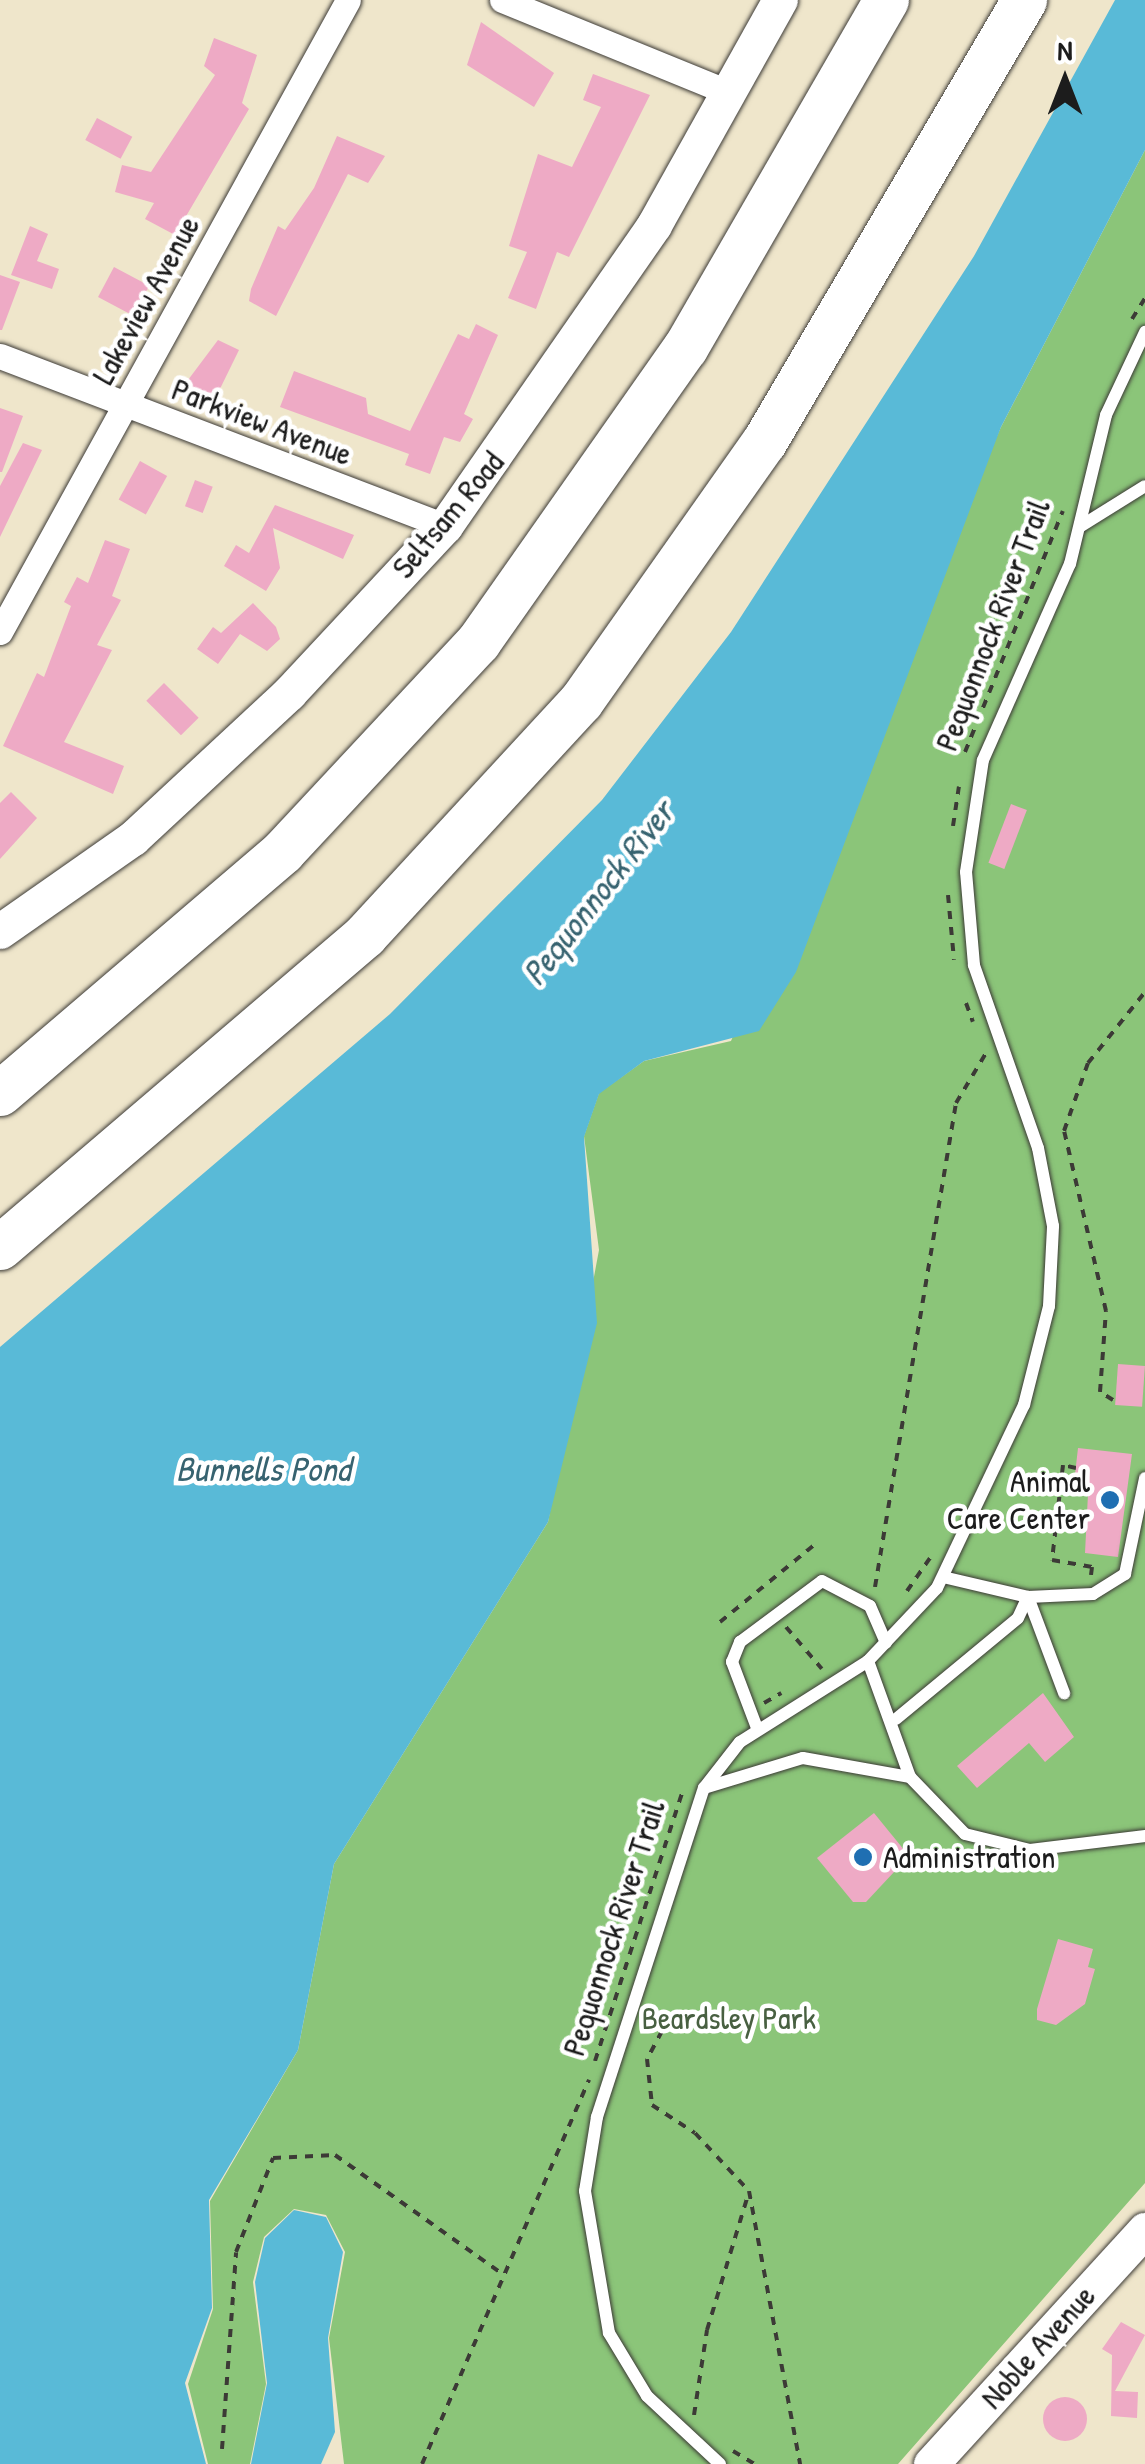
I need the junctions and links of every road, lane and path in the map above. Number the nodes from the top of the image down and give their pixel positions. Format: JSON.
{"nodes":[{"id":1,"x":348,"y":0,"type":"edge"},
{"id":2,"x":502,"y":0,"type":"edge"},
{"id":3,"x":780,"y":0,"type":"edge"},
{"id":4,"x":886,"y":0,"type":"edge"},
{"id":5,"x":1024,"y":0,"type":"edge"},
{"id":6,"x":730,"y":93,"type":"junction"},
{"id":7,"x":1145,"y":298,"type":"edge"},
{"id":8,"x":1128,"y":326,"type":"dead end"},
{"id":9,"x":1145,"y":332,"type":"edge"},
{"id":10,"x":0,"y":356,"type":"edge"},
{"id":11,"x":126,"y":404,"type":"junction"},
{"id":12,"x":1145,"y":486,"type":"edge"},
{"id":13,"x":1068,"y":492,"type":"dead end"},
{"id":14,"x":445,"y":526,"type":"junction"},
{"id":15,"x":1081,"y":526,"type":"junction"},
{"id":16,"x":0,"y":632,"type":"edge"},
{"id":17,"x":964,"y":762,"type":"dead end"},
{"id":18,"x":960,"y":781,"type":"dead end"},
{"id":19,"x":952,"y":831,"type":"dead end"},
{"id":20,"x":948,"y":884,"type":"dead end"},
{"id":21,"x":0,"y":931,"type":"edge"},
{"id":22,"x":956,"y":964,"type":"dead end"},
{"id":23,"x":1145,"y":992,"type":"edge"},
{"id":24,"x":964,"y":996,"type":"dead end"},
{"id":25,"x":986,"y":1054,"type":"junction"},
{"id":26,"x":993,"y":1072,"type":"dead end"},
{"id":27,"x":0,"y":1094,"type":"edge"},
{"id":28,"x":0,"y":1247,"type":"edge"},
{"id":29,"x":1113,"y":1400,"type":"dead end"},
{"id":30,"x":1076,"y":1468,"type":"dead end"},
{"id":31,"x":1145,"y":1478,"type":"edge"},
{"id":32,"x":814,"y":1546,"type":"dead end"},
{"id":33,"x":936,"y":1550,"type":"dead end"},
{"id":34,"x":943,"y":1576,"type":"junction"},
{"id":35,"x":756,"y":1592,"type":"junction"},
{"id":36,"x":1088,"y":1595,"type":"junction"},
{"id":37,"x":1028,"y":1597,"type":"junction"},
{"id":38,"x":870,"y":1606,"type":"junction"},
{"id":39,"x":776,"y":1615,"type":"junction"},
{"id":40,"x":720,"y":1622,"type":"dead end"},
{"id":41,"x":883,"y":1636,"type":"junction"},
{"id":42,"x":838,"y":1660,"type":"dead end"},
{"id":43,"x":868,"y":1661,"type":"junction"},
{"id":44,"x":822,"y":1670,"type":"junction"},
{"id":45,"x":807,"y":1678,"type":"dead end"},
{"id":46,"x":792,"y":1686,"type":"dead end"},
{"id":47,"x":1064,"y":1693,"type":"dead end"},
{"id":48,"x":748,"y":1712,"type":"junction"},
{"id":49,"x":896,"y":1719,"type":"junction"},
{"id":50,"x":757,"y":1728,"type":"junction"},
{"id":51,"x":910,"y":1777,"type":"junction"},
{"id":52,"x":688,"y":1783,"type":"dead end"},
{"id":53,"x":704,"y":1788,"type":"junction"},
{"id":54,"x":1145,"y":1836,"type":"edge"},
{"id":55,"x":635,"y":1993,"type":"junction"},
{"id":56,"x":749,"y":2190,"type":"junction"},
{"id":57,"x":1144,"y":2232,"type":"edge"},
{"id":58,"x":504,"y":2275,"type":"junction"},
{"id":59,"x":701,"y":2428,"type":"dead end"},
{"id":60,"x":727,"y":2448,"type":"dead end"},
{"id":61,"x":222,"y":2449,"type":"dead end"},
{"id":62,"x":422,"y":2464,"type":"edge"},
{"id":63,"x":720,"y":2464,"type":"edge"},
{"id":64,"x":754,"y":2464,"type":"edge"},
{"id":65,"x":800,"y":2464,"type":"edge"},
{"id":66,"x":931,"y":2464,"type":"edge"}],
"edges":[{"from":1,"to":11,"type":"street","name":"Lakeview Avenue"},
{"from":2,"to":6,"type":"street"},
{"from":3,"to":6,"type":"main road","name":"Seltsam Road"},
{"from":4,"to":27,"type":"highway"},
{"from":5,"to":28,"type":"highway"},
{"from":6,"to":14,"type":"main road","name":"Seltsam Road"},
{"from":7,"to":8,"type":"path"},
{"from":9,"to":15,"type":"lane"},
{"from":10,"to":11,"type":"street","name":"Parkview Avenue"},
{"from":11,"to":14,"type":"street","name":"Parkview Avenue"},
{"from":11,"to":16,"type":"street","name":"Lakeview Avenue"},
{"from":12,"to":15,"type":"lane"},
{"from":13,"to":17,"type":"path","name":"Pequonnock River Trail"},
{"from":14,"to":21,"type":"main road","name":"Seltsam Road"},
{"from":15,"to":34,"type":"lane"},
{"from":18,"to":19,"type":"path","name":"Pequonnock River Trail"},
{"from":20,"to":22,"type":"path"},
{"from":23,"to":29,"type":"path"},
{"from":24,"to":25,"type":"path"},
{"from":25,"to":26,"type":"path"},
{"from":25,"to":38,"type":"path"},
{"from":30,"to":36,"type":"path"},
{"from":31,"to":36,"type":"lane"},
{"from":32,"to":35,"type":"path"},
{"from":33,"to":41,"type":"path"},
{"from":34,"to":37,"type":"lane"},
{"from":34,"to":41,"type":"lane"},
{"from":35,"to":39,"type":"path"},
{"from":35,"to":40,"type":"path"},
{"from":36,"to":37,"type":"lane"},
{"from":37,"to":47,"type":"lane"},
{"from":37,"to":49,"type":"lane"},
{"from":38,"to":39,"type":"lane"},
{"from":38,"to":41,"type":"lane"},
{"from":39,"to":44,"type":"path"},
{"from":39,"to":48,"type":"lane"},
{"from":41,"to":43,"type":"lane"},
{"from":42,"to":44,"type":"path"},
{"from":43,"to":49,"type":"lane"},
{"from":43,"to":50,"type":"lane"},
{"from":44,"to":45,"type":"path"},
{"from":46,"to":48,"type":"path"},
{"from":48,"to":50,"type":"lane"},
{"from":49,"to":51,"type":"lane"},
{"from":50,"to":53,"type":"lane"},
{"from":51,"to":53,"type":"lane"},
{"from":51,"to":54,"type":"lane"},
{"from":52,"to":58,"type":"path","name":"Pequonnock River Trail"},
{"from":53,"to":55,"type":"lane"},
{"from":55,"to":56,"type":"path"},
{"from":55,"to":63,"type":"lane"},
{"from":56,"to":59,"type":"path"},
{"from":56,"to":65,"type":"path"},
{"from":57,"to":66,"type":"main road","name":"Noble Avenue"},
{"from":58,"to":61,"type":"path"},
{"from":58,"to":62,"type":"path","name":"Pequonnock River Trail"},
{"from":60,"to":64,"type":"path"}]}
